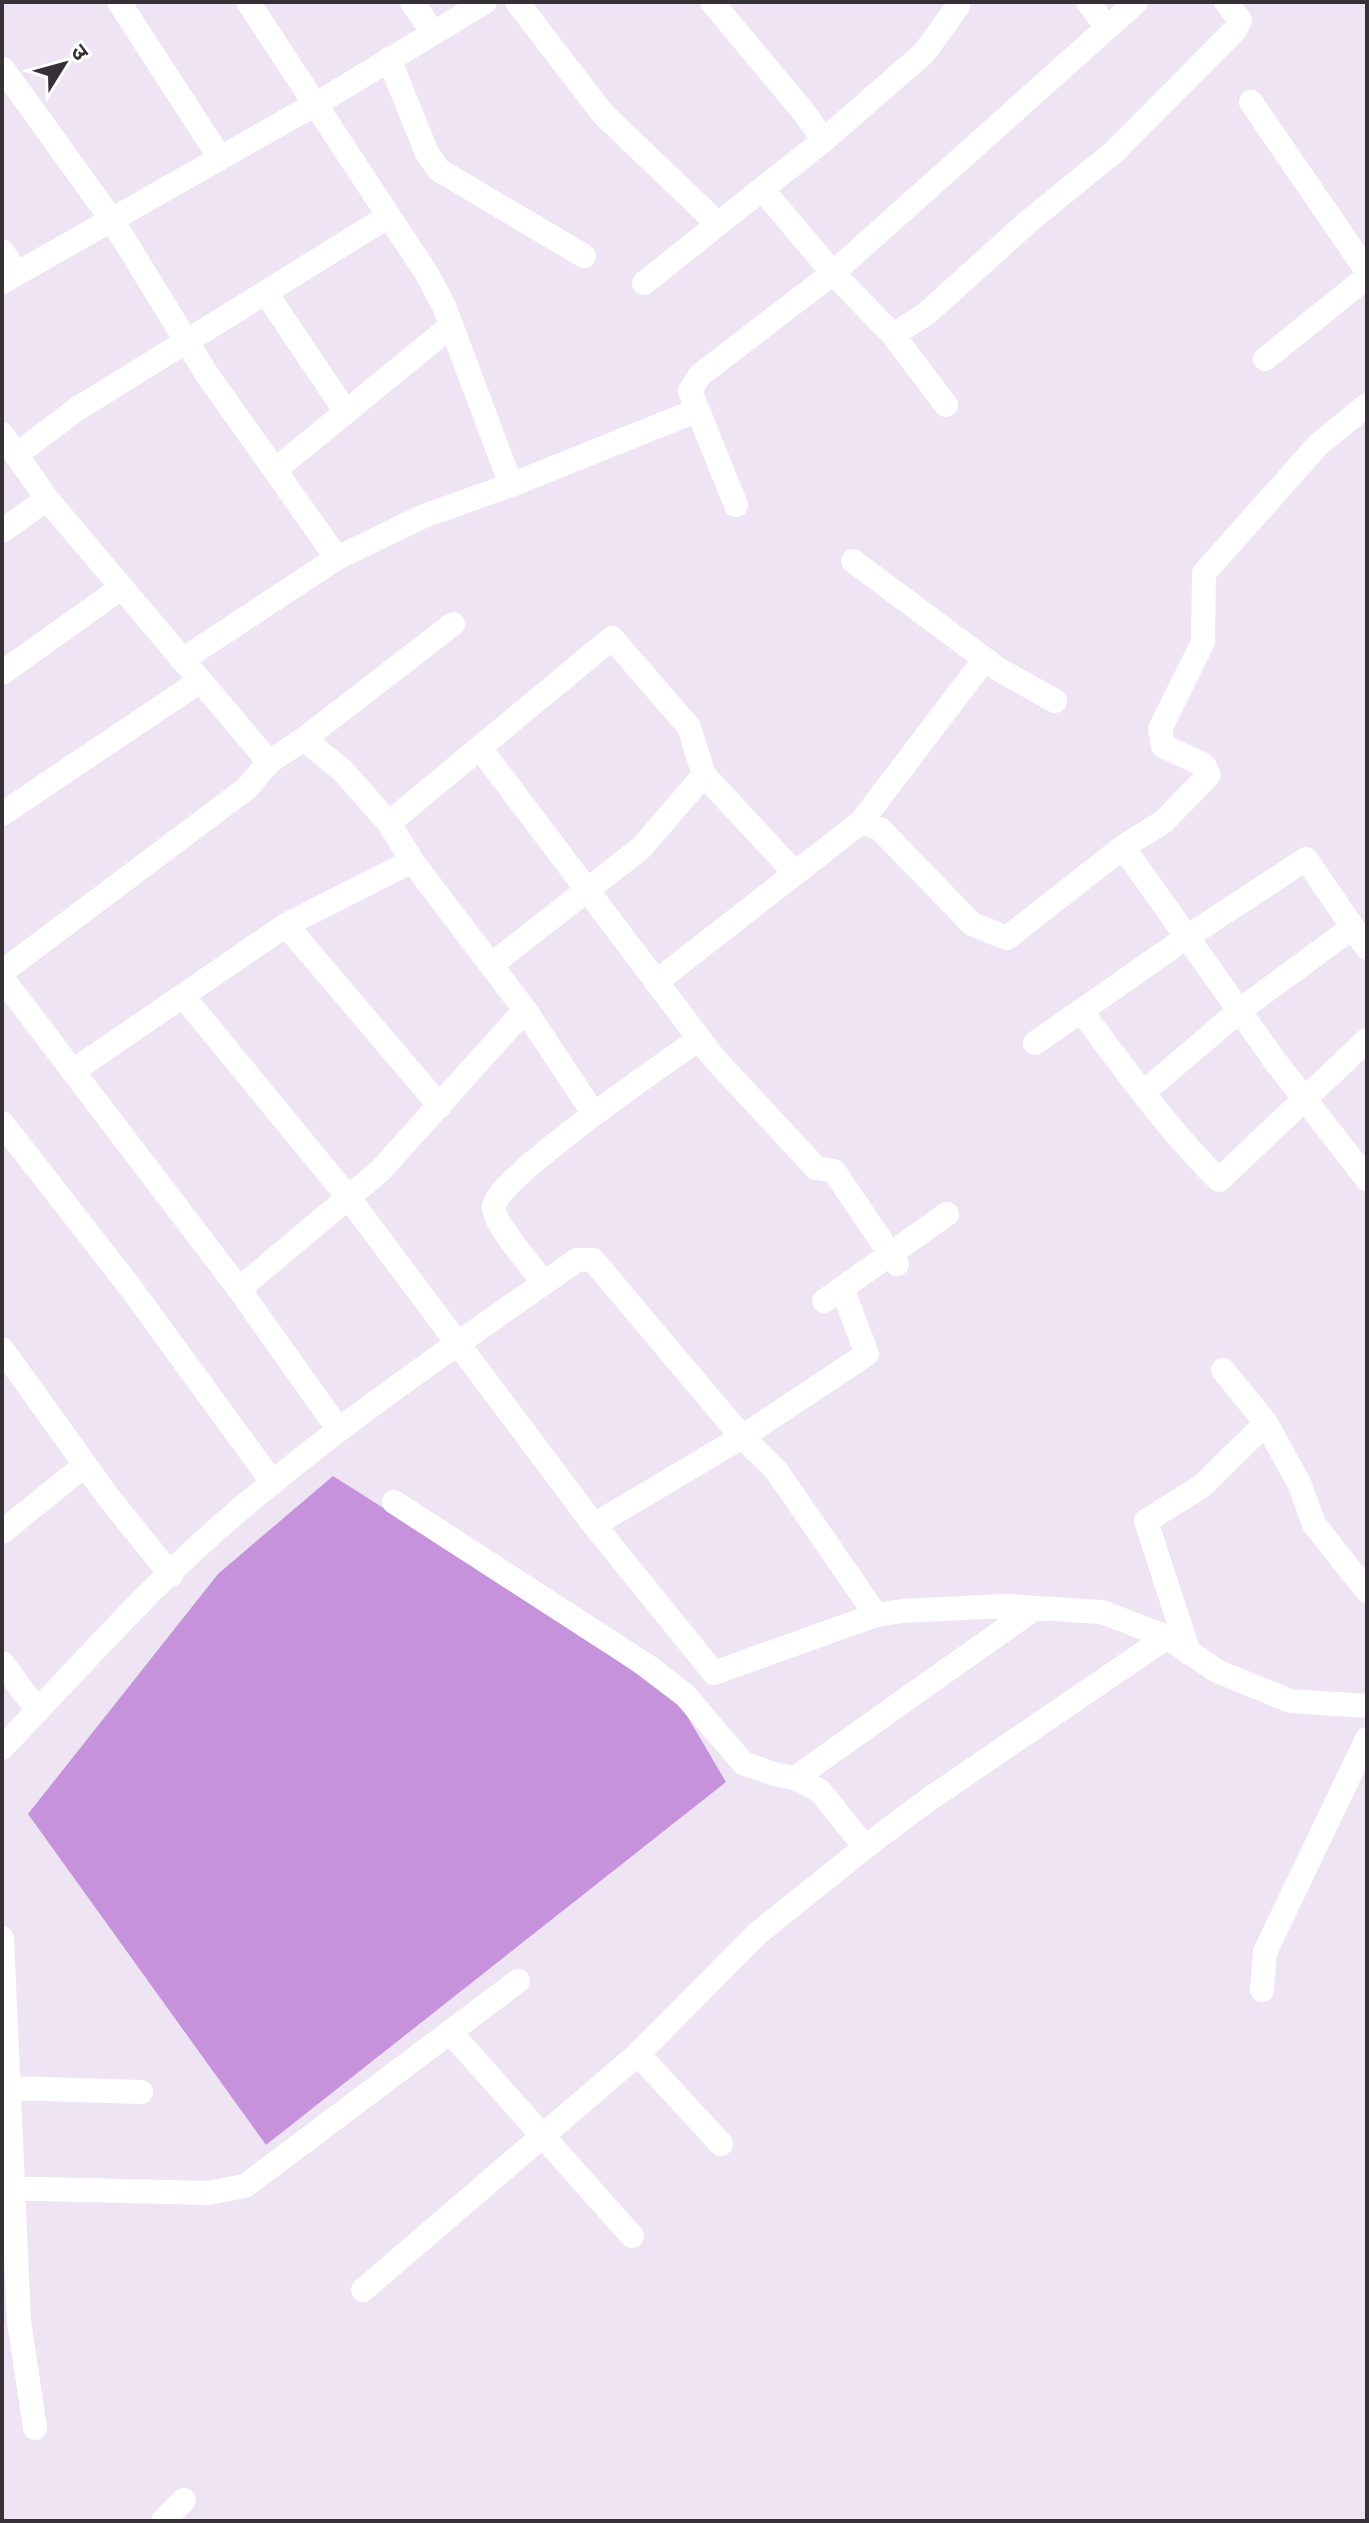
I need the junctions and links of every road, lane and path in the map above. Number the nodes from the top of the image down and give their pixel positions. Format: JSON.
{"nodes":[{"id":1,"x":119,"y":2,"type":"edge"},
{"id":2,"x":248,"y":2,"type":"edge"},
{"id":3,"x":412,"y":2,"type":"edge"},
{"id":4,"x":485,"y":2,"type":"edge"},
{"id":5,"x":517,"y":2,"type":"edge"},
{"id":6,"x":712,"y":2,"type":"edge"},
{"id":7,"x":956,"y":2,"type":"edge"},
{"id":8,"x":1088,"y":2,"type":"edge"},
{"id":9,"x":1136,"y":2,"type":"edge"},
{"id":10,"x":1226,"y":2,"type":"edge"},
{"id":11,"x":1107,"y":28,"type":"junction"},
{"id":12,"x":433,"y":33,"type":"junction"},
{"id":13,"x":389,"y":59,"type":"junction"},
{"id":14,"x":3,"y":69,"type":"edge"},
{"id":15,"x":1251,"y":102,"type":"dead end"},
{"id":16,"x":316,"y":104,"type":"junction"},
{"id":17,"x":824,"y":140,"type":"junction"},
{"id":18,"x":220,"y":158,"type":"junction"},
{"id":19,"x":762,"y":189,"type":"junction"},
{"id":20,"x":389,"y":216,"type":"junction"},
{"id":21,"x":112,"y":220,"type":"junction"},
{"id":22,"x":718,"y":224,"type":"junction"},
{"id":23,"x":2,"y":251,"type":"edge"},
{"id":24,"x":584,"y":256,"type":"dead end"},
{"id":25,"x":1367,"y":271,"type":"edge"},
{"id":26,"x":833,"y":273,"type":"junction"},
{"id":27,"x":1367,"y":277,"type":"edge"},
{"id":28,"x":10,"y":278,"type":"edge"},
{"id":29,"x":644,"y":283,"type":"dead end"},
{"id":30,"x":266,"y":293,"type":"junction"},
{"id":31,"x":451,"y":326,"type":"junction"},
{"id":32,"x":893,"y":335,"type":"junction"},
{"id":33,"x":187,"y":342,"type":"junction"},
{"id":34,"x":1265,"y":359,"type":"dead end"},
{"id":35,"x":946,"y":405,"type":"dead end"},
{"id":36,"x":1367,"y":405,"type":"edge"},
{"id":37,"x":698,"y":410,"type":"junction"},
{"id":38,"x":346,"y":412,"type":"junction"},
{"id":39,"x":2,"y":434,"type":"edge"},
{"id":40,"x":16,"y":455,"type":"junction"},
{"id":41,"x":275,"y":470,"type":"junction"},
{"id":42,"x":511,"y":485,"type":"junction"},
{"id":43,"x":47,"y":499,"type":"junction"},
{"id":44,"x":736,"y":505,"type":"dead end"},
{"id":45,"x":2,"y":531,"type":"edge"},
{"id":46,"x":337,"y":558,"type":"junction"},
{"id":47,"x":853,"y":561,"type":"dead end"},
{"id":48,"x":121,"y":588,"type":"junction"},
{"id":49,"x":453,"y":624,"type":"dead end"},
{"id":50,"x":985,"y":659,"type":"junction"},
{"id":51,"x":182,"y":660,"type":"junction"},
{"id":52,"x":2,"y":673,"type":"edge"},
{"id":53,"x":200,"y":681,"type":"junction"},
{"id":54,"x":1055,"y":701,"type":"dead end"},
{"id":55,"x":304,"y":739,"type":"junction"},
{"id":56,"x":480,"y":748,"type":"junction"},
{"id":57,"x":269,"y":762,"type":"junction"},
{"id":58,"x":704,"y":775,"type":"junction"},
{"id":59,"x":2,"y":814,"type":"edge"},
{"id":60,"x":861,"y":822,"type":"junction"},
{"id":61,"x":389,"y":823,"type":"junction"},
{"id":62,"x":1123,"y":847,"type":"junction"},
{"id":63,"x":412,"y":861,"type":"junction"},
{"id":64,"x":795,"y":873,"type":"junction"},
{"id":65,"x":586,"y":890,"type":"junction"},
{"id":66,"x":286,"y":925,"type":"junction"},
{"id":67,"x":1353,"y":927,"type":"junction"},
{"id":68,"x":1187,"y":937,"type":"junction"},
{"id":69,"x":1367,"y":948,"type":"edge"},
{"id":70,"x":491,"y":965,"type":"junction"},
{"id":71,"x":2,"y":975,"type":"edge"},
{"id":72,"x":656,"y":982,"type":"junction"},
{"id":73,"x":183,"y":996,"type":"junction"},
{"id":74,"x":525,"y":1010,"type":"junction"},
{"id":75,"x":1081,"y":1011,"type":"junction"},
{"id":76,"x":1239,"y":1011,"type":"junction"},
{"id":77,"x":699,"y":1039,"type":"junction"},
{"id":78,"x":1367,"y":1040,"type":"edge"},
{"id":79,"x":1035,"y":1043,"type":"dead end"},
{"id":80,"x":73,"y":1071,"type":"junction"},
{"id":81,"x":1143,"y":1093,"type":"junction"},
{"id":82,"x":1305,"y":1099,"type":"junction"},
{"id":83,"x":440,"y":1106,"type":"junction"},
{"id":84,"x":594,"y":1114,"type":"junction"},
{"id":85,"x":2,"y":1123,"type":"edge"},
{"id":86,"x":1367,"y":1179,"type":"edge"},
{"id":87,"x":348,"y":1197,"type":"junction"},
{"id":88,"x":947,"y":1214,"type":"dead end"},
{"id":89,"x":893,"y":1259,"type":"junction"},
{"id":90,"x":544,"y":1283,"type":"junction"},
{"id":91,"x":239,"y":1289,"type":"junction"},
{"id":92,"x":458,"y":1344,"type":"junction"},
{"id":93,"x":5,"y":1359,"type":"edge"},
{"id":94,"x":1223,"y":1370,"type":"dead end"},
{"id":95,"x":1266,"y":1423,"type":"junction"},
{"id":96,"x":339,"y":1430,"type":"junction"},
{"id":97,"x":742,"y":1437,"type":"junction"},
{"id":98,"x":85,"y":1465,"type":"junction"},
{"id":99,"x":273,"y":1483,"type":"junction"},
{"id":100,"x":394,"y":1502,"type":"dead end"},
{"id":101,"x":594,"y":1525,"type":"junction"},
{"id":102,"x":2,"y":1532,"type":"edge"},
{"id":103,"x":171,"y":1575,"type":"junction"},
{"id":104,"x":1367,"y":1591,"type":"edge"},
{"id":105,"x":1035,"y":1608,"type":"junction"},
{"id":106,"x":876,"y":1615,"type":"junction"},
{"id":107,"x":1167,"y":1637,"type":"junction"},
{"id":108,"x":1189,"y":1653,"type":"junction"},
{"id":109,"x":2,"y":1663,"type":"edge"},
{"id":110,"x":1367,"y":1706,"type":"edge"},
{"id":111,"x":38,"y":1711,"type":"junction"},
{"id":112,"x":1367,"y":1739,"type":"edge"},
{"id":113,"x":2,"y":1748,"type":"edge"},
{"id":114,"x":795,"y":1778,"type":"junction"},
{"id":115,"x":865,"y":1847,"type":"junction"},
{"id":116,"x":2,"y":1938,"type":"edge"},
{"id":117,"x":518,"y":1981,"type":"dead end"},
{"id":118,"x":1262,"y":1990,"type":"dead end"},
{"id":119,"x":451,"y":2033,"type":"junction"},
{"id":120,"x":638,"y":2054,"type":"junction"},
{"id":121,"x":9,"y":2088,"type":"junction"},
{"id":122,"x":141,"y":2092,"type":"dead end"},
{"id":123,"x":543,"y":2135,"type":"junction"},
{"id":124,"x":721,"y":2144,"type":"dead end"},
{"id":125,"x":8,"y":2188,"type":"edge"},
{"id":126,"x":632,"y":2236,"type":"dead end"},
{"id":127,"x":363,"y":2290,"type":"dead end"},
{"id":128,"x":10,"y":2321,"type":"edge"},
{"id":129,"x":35,"y":2428,"type":"dead end"},
{"id":130,"x":184,"y":2500,"type":"dead end"},
{"id":131,"x":163,"y":2521,"type":"edge"}],
"edges":[{"from":1,"to":18,"type":"street"},
{"from":2,"to":16,"type":"street"},
{"from":3,"to":12,"type":"street"},
{"from":4,"to":12,"type":"street"},
{"from":5,"to":22,"type":"street"},
{"from":6,"to":17,"type":"street"},
{"from":7,"to":17,"type":"street"},
{"from":8,"to":11,"type":"street"},
{"from":9,"to":11,"type":"street"},
{"from":10,"to":32,"type":"street"},
{"from":11,"to":26,"type":"street"},
{"from":12,"to":13,"type":"street"},
{"from":13,"to":16,"type":"street"},
{"from":13,"to":24,"type":"street"},
{"from":14,"to":21,"type":"street"},
{"from":15,"to":25,"type":"street"},
{"from":16,"to":18,"type":"street"},
{"from":16,"to":20,"type":"street"},
{"from":17,"to":19,"type":"street"},
{"from":18,"to":21,"type":"street"},
{"from":19,"to":22,"type":"street"},
{"from":19,"to":26,"type":"street"},
{"from":20,"to":30,"type":"street"},
{"from":20,"to":31,"type":"street"},
{"from":21,"to":28,"type":"street"},
{"from":21,"to":33,"type":"street"},
{"from":22,"to":29,"type":"street"},
{"from":23,"to":28,"type":"street"},
{"from":26,"to":32,"type":"street"},
{"from":26,"to":37,"type":"street"},
{"from":27,"to":34,"type":"street"},
{"from":30,"to":33,"type":"street"},
{"from":30,"to":38,"type":"street"},
{"from":31,"to":38,"type":"street"},
{"from":31,"to":42,"type":"street"},
{"from":32,"to":35,"type":"street"},
{"from":33,"to":40,"type":"street"},
{"from":33,"to":41,"type":"street"},
{"from":36,"to":62,"type":"street"},
{"from":37,"to":42,"type":"street"},
{"from":37,"to":44,"type":"street"},
{"from":38,"to":41,"type":"street"},
{"from":39,"to":40,"type":"street"},
{"from":40,"to":43,"type":"street"},
{"from":41,"to":46,"type":"street"},
{"from":42,"to":46,"type":"street"},
{"from":43,"to":45,"type":"street"},
{"from":43,"to":48,"type":"street"},
{"from":46,"to":51,"type":"street"},
{"from":47,"to":50,"type":"street"},
{"from":48,"to":51,"type":"street"},
{"from":48,"to":52,"type":"street"},
{"from":49,"to":55,"type":"street"},
{"from":50,"to":54,"type":"street"},
{"from":50,"to":60,"type":"street"},
{"from":51,"to":53,"type":"street"},
{"from":53,"to":57,"type":"street"},
{"from":53,"to":59,"type":"street"},
{"from":55,"to":57,"type":"street"},
{"from":55,"to":61,"type":"street"},
{"from":56,"to":58,"type":"street"},
{"from":56,"to":61,"type":"street"},
{"from":56,"to":65,"type":"street"},
{"from":57,"to":71,"type":"street"},
{"from":58,"to":64,"type":"street"},
{"from":58,"to":65,"type":"street"},
{"from":60,"to":62,"type":"street"},
{"from":60,"to":64,"type":"street"},
{"from":61,"to":63,"type":"street"},
{"from":62,"to":68,"type":"street"},
{"from":63,"to":66,"type":"street"},
{"from":63,"to":70,"type":"street"},
{"from":64,"to":72,"type":"street"},
{"from":65,"to":70,"type":"street"},
{"from":65,"to":72,"type":"street"},
{"from":66,"to":73,"type":"street"},
{"from":66,"to":83,"type":"street"},
{"from":67,"to":68,"type":"street"},
{"from":67,"to":69,"type":"street"},
{"from":67,"to":76,"type":"street"},
{"from":68,"to":75,"type":"street"},
{"from":68,"to":76,"type":"street"},
{"from":70,"to":74,"type":"street"},
{"from":71,"to":80,"type":"street"},
{"from":72,"to":77,"type":"street"},
{"from":73,"to":80,"type":"street"},
{"from":73,"to":87,"type":"street"},
{"from":74,"to":83,"type":"street"},
{"from":74,"to":84,"type":"street"},
{"from":75,"to":79,"type":"street"},
{"from":75,"to":81,"type":"street"},
{"from":76,"to":81,"type":"street"},
{"from":76,"to":82,"type":"street"},
{"from":77,"to":84,"type":"street"},
{"from":77,"to":89,"type":"street"},
{"from":78,"to":82,"type":"street"},
{"from":80,"to":91,"type":"street"},
{"from":81,"to":82,"type":"street"},
{"from":82,"to":86,"type":"street"},
{"from":83,"to":87,"type":"street"},
{"from":84,"to":90,"type":"street"},
{"from":85,"to":99,"type":"street"},
{"from":87,"to":91,"type":"street"},
{"from":87,"to":92,"type":"street"},
{"from":88,"to":89,"type":"street"},
{"from":89,"to":97,"type":"street"},
{"from":90,"to":92,"type":"street"},
{"from":90,"to":97,"type":"street"},
{"from":91,"to":96,"type":"street"},
{"from":92,"to":96,"type":"street"},
{"from":92,"to":101,"type":"street"},
{"from":93,"to":98,"type":"street"},
{"from":94,"to":95,"type":"street"},
{"from":95,"to":104,"type":"street"},
{"from":95,"to":108,"type":"street"},
{"from":96,"to":99,"type":"street"},
{"from":97,"to":101,"type":"street"},
{"from":97,"to":106,"type":"street"},
{"from":98,"to":102,"type":"street"},
{"from":98,"to":103,"type":"street"},
{"from":99,"to":103,"type":"street"},
{"from":100,"to":114,"type":"street"},
{"from":101,"to":106,"type":"street"},
{"from":103,"to":111,"type":"street"},
{"from":105,"to":106,"type":"street"},
{"from":105,"to":107,"type":"street"},
{"from":105,"to":114,"type":"street"},
{"from":107,"to":108,"type":"street"},
{"from":107,"to":115,"type":"street"},
{"from":108,"to":110,"type":"street"},
{"from":109,"to":111,"type":"street"},
{"from":111,"to":113,"type":"street"},
{"from":112,"to":118,"type":"street"},
{"from":114,"to":115,"type":"street"},
{"from":115,"to":120,"type":"street"},
{"from":116,"to":121,"type":"street"},
{"from":117,"to":119,"type":"street"},
{"from":119,"to":123,"type":"street"},
{"from":119,"to":125,"type":"street"},
{"from":120,"to":123,"type":"street"},
{"from":120,"to":124,"type":"street"},
{"from":121,"to":122,"type":"street"},
{"from":121,"to":125,"type":"street"},
{"from":123,"to":126,"type":"street"},
{"from":123,"to":127,"type":"street"},
{"from":125,"to":128,"type":"street"},
{"from":128,"to":129,"type":"street"},
{"from":130,"to":131,"type":"street"}]}
